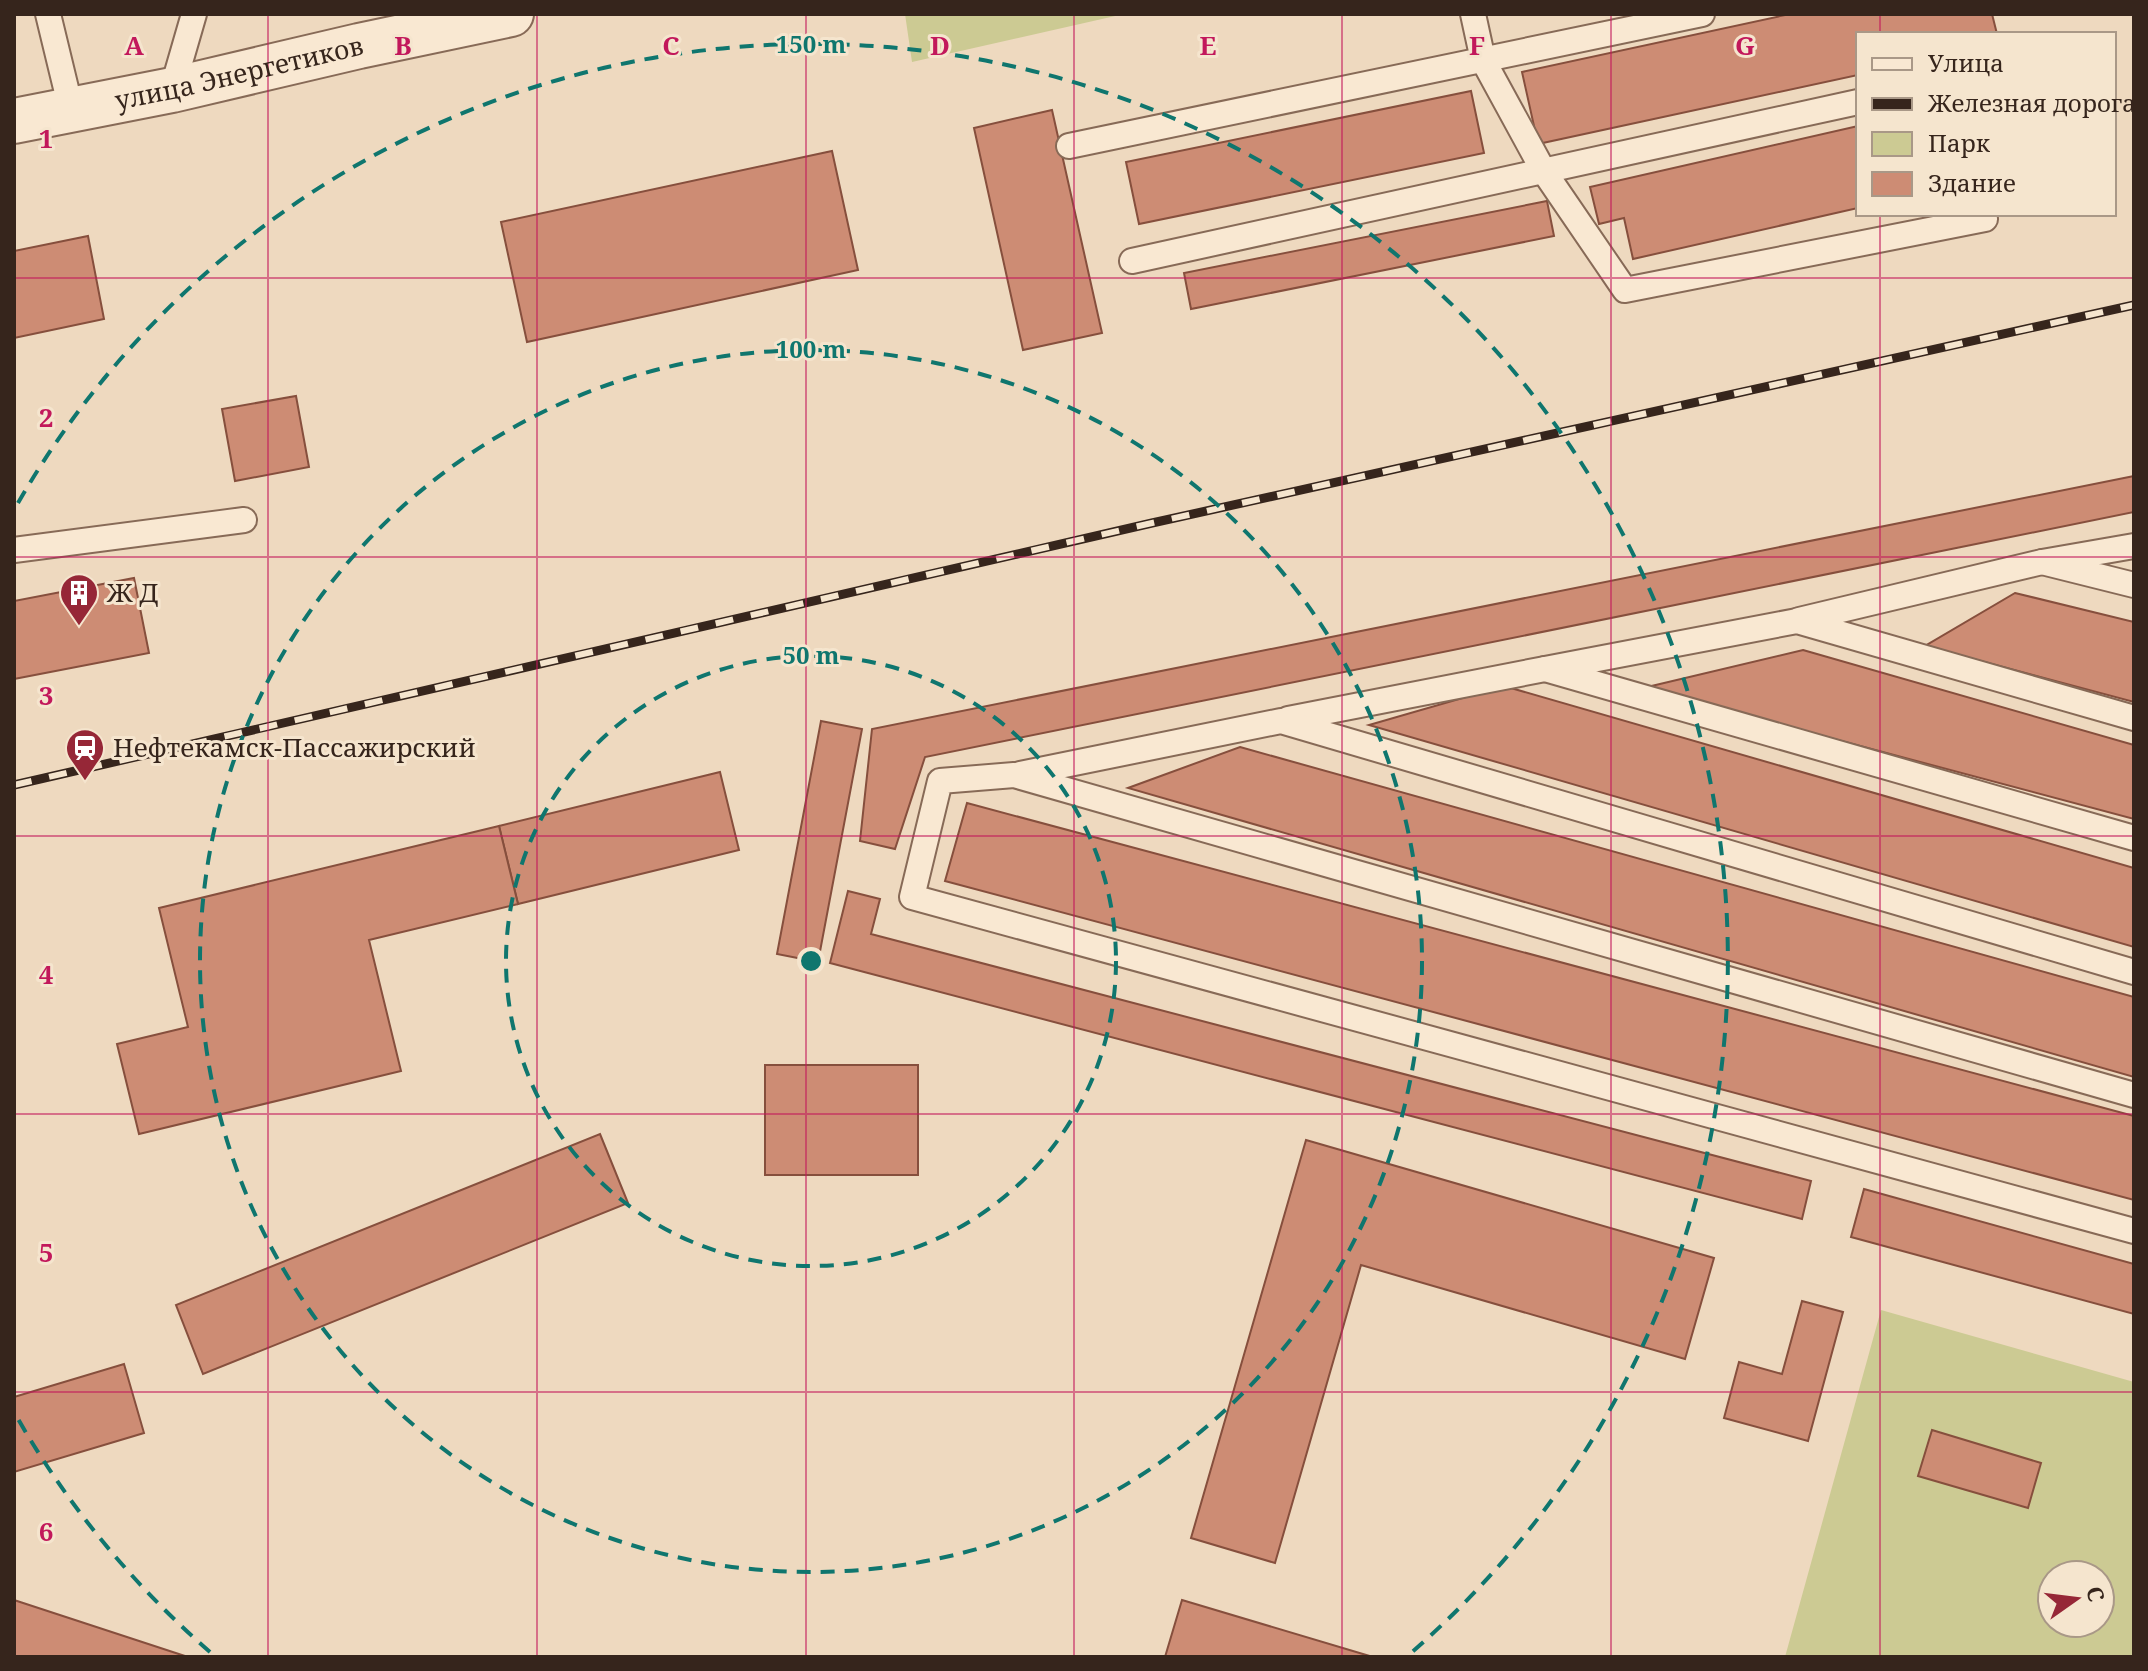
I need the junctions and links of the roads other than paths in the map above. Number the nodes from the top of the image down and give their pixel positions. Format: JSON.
{"nodes":[{"id":1,"x":48,"y":14,"type":"edge"},
{"id":2,"x":194,"y":14,"type":"edge"},
{"id":3,"x":511,"y":14,"type":"edge"},
{"id":4,"x":1473,"y":14,"type":"edge"},
{"id":5,"x":1702,"y":14,"type":"edge"},
{"id":6,"x":1483,"y":60,"type":"junction"},
{"id":7,"x":172,"y":90,"type":"junction"},
{"id":8,"x":1856,"y":102,"type":"edge"},
{"id":9,"x":71,"y":109,"type":"junction"},
{"id":10,"x":14,"y":121,"type":"edge"},
{"id":11,"x":1069,"y":146,"type":"dead end"},
{"id":12,"x":1543,"y":170,"type":"junction"},
{"id":13,"x":1985,"y":219,"type":"dead end"},
{"id":14,"x":1132,"y":261,"type":"dead end"},
{"id":15,"x":244,"y":520,"type":"dead end"},
{"id":16,"x":2134,"y":546,"type":"edge"},
{"id":17,"x":14,"y":550,"type":"edge"},
{"id":18,"x":2042,"y":562,"type":"junction"},
{"id":19,"x":2134,"y":585,"type":"edge"},
{"id":20,"x":1797,"y":621,"type":"junction"},
{"id":21,"x":1545,"y":669,"type":"junction"},
{"id":22,"x":2134,"y":718,"type":"edge"},
{"id":23,"x":1281,"y":721,"type":"junction"},
{"id":24,"x":1014,"y":775,"type":"junction"},
{"id":25,"x":2134,"y":838,"type":"edge"},
{"id":26,"x":2134,"y":972,"type":"edge"},
{"id":27,"x":2134,"y":1095,"type":"edge"},
{"id":28,"x":2134,"y":1231,"type":"edge"}],
"edges":[{"from":1,"to":9,"type":"lane"},
{"from":2,"to":7,"type":"lane"},
{"from":3,"to":7,"type":"street","name":"улица Энергетиков"},
{"from":4,"to":6,"type":"lane"},
{"from":5,"to":6,"type":"lane"},
{"from":6,"to":11,"type":"lane"},
{"from":6,"to":12,"type":"lane"},
{"from":7,"to":9,"type":"street","name":"улица Энергетиков"},
{"from":8,"to":12,"type":"lane"},
{"from":9,"to":10,"type":"street","name":"улица Энергетиков"},
{"from":12,"to":13,"type":"lane"},
{"from":12,"to":14,"type":"lane"},
{"from":15,"to":17,"type":"lane"},
{"from":16,"to":18,"type":"lane"},
{"from":18,"to":19,"type":"lane"},
{"from":18,"to":20,"type":"lane"},
{"from":20,"to":21,"type":"lane"},
{"from":20,"to":22,"type":"lane"},
{"from":21,"to":23,"type":"lane"},
{"from":21,"to":25,"type":"lane"},
{"from":23,"to":24,"type":"lane"},
{"from":23,"to":26,"type":"lane"},
{"from":24,"to":27,"type":"lane"},
{"from":24,"to":28,"type":"lane"}]}
